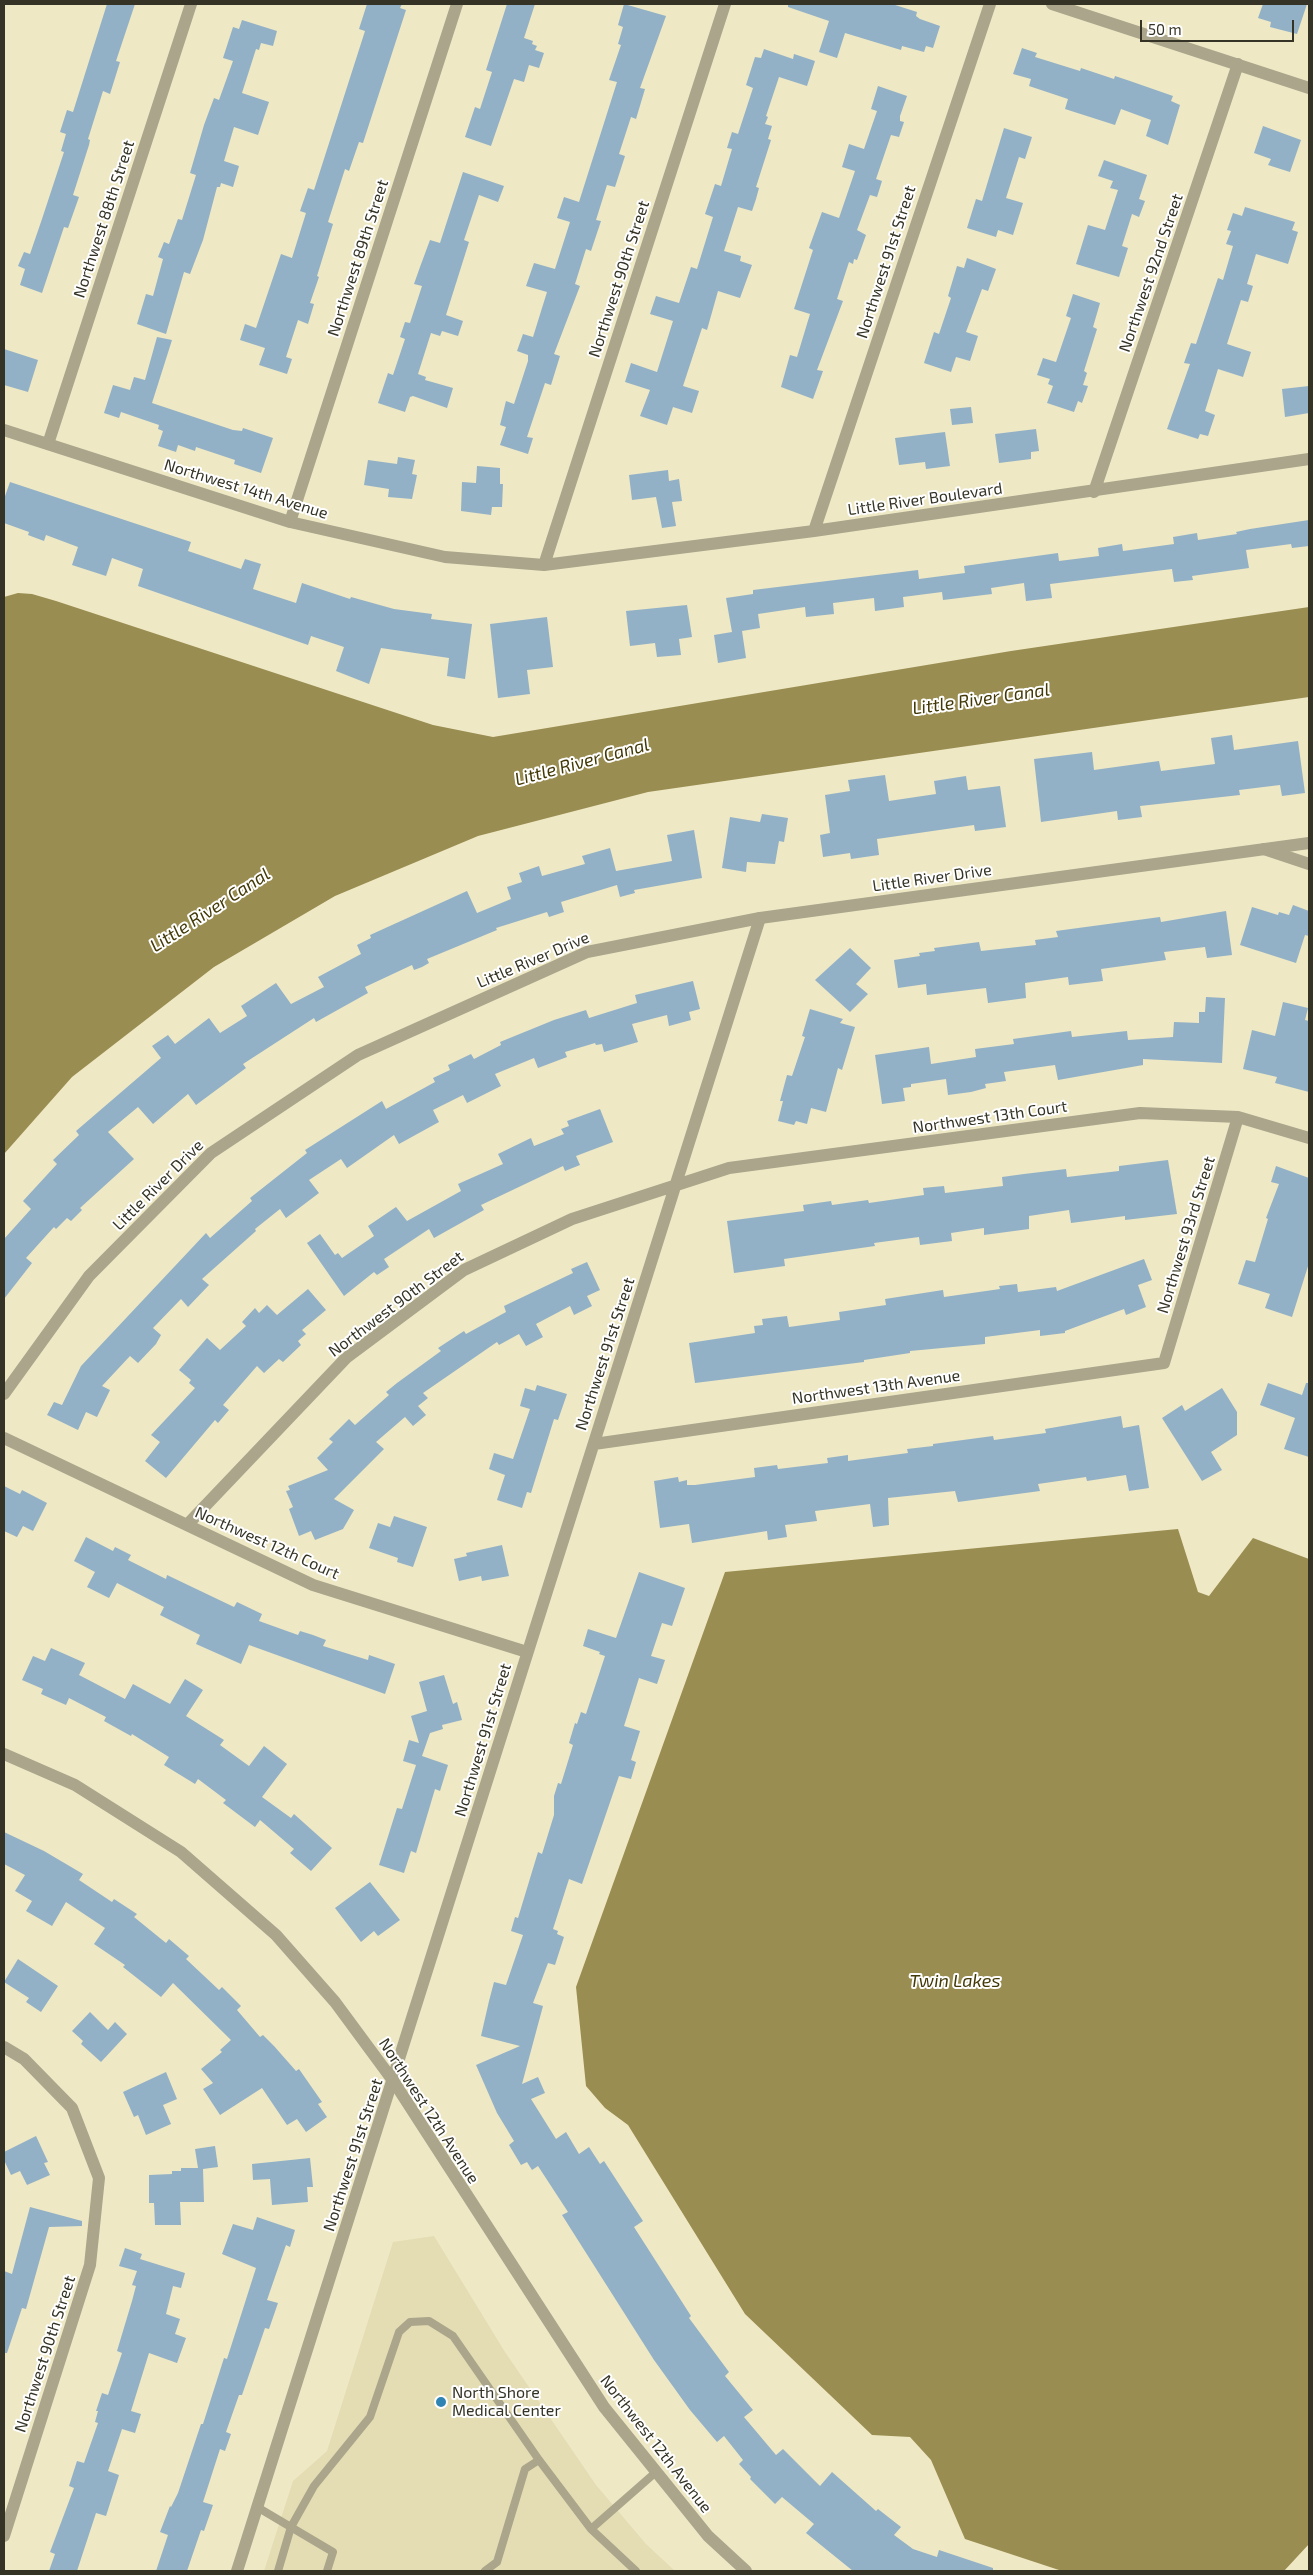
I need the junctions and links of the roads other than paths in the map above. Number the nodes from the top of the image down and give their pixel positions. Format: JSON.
{"nodes":[{"id":1,"x":191,"y":4,"type":"edge"},
{"id":2,"x":457,"y":4,"type":"edge"},
{"id":3,"x":725,"y":4,"type":"edge"},
{"id":4,"x":990,"y":4,"type":"edge"},
{"id":5,"x":1052,"y":4,"type":"edge"},
{"id":6,"x":1238,"y":64,"type":"junction"},
{"id":7,"x":1309,"y":88,"type":"edge"},
{"id":8,"x":4,"y":430,"type":"edge"},
{"id":9,"x":48,"y":444,"type":"junction"},
{"id":10,"x":1309,"y":459,"type":"edge"},
{"id":11,"x":1094,"y":492,"type":"junction"},
{"id":12,"x":290,"y":522,"type":"junction"},
{"id":13,"x":814,"y":531,"type":"junction"},
{"id":14,"x":544,"y":565,"type":"junction"},
{"id":15,"x":1309,"y":843,"type":"edge"},
{"id":16,"x":1264,"y":849,"type":"junction"},
{"id":17,"x":1309,"y":864,"type":"edge"},
{"id":18,"x":760,"y":918,"type":"junction"},
{"id":19,"x":1238,"y":1117,"type":"junction"},
{"id":20,"x":1309,"y":1138,"type":"edge"},
{"id":21,"x":675,"y":1186,"type":"junction"},
{"id":22,"x":1164,"y":1363,"type":"joint"},
{"id":23,"x":4,"y":1394,"type":"edge"},
{"id":24,"x":4,"y":1438,"type":"edge"},
{"id":25,"x":594,"y":1444,"type":"junction"},
{"id":26,"x":187,"y":1525,"type":"junction"},
{"id":27,"x":528,"y":1652,"type":"junction"},
{"id":28,"x":4,"y":1754,"type":"edge"},
{"id":29,"x":4,"y":2047,"type":"edge"},
{"id":30,"x":394,"y":2082,"type":"junction"},
{"id":31,"x":539,"y":2460,"type":"junction"},
{"id":32,"x":656,"y":2472,"type":"junction"},
{"id":33,"x":257,"y":2507,"type":"junction"},
{"id":34,"x":291,"y":2527,"type":"junction"},
{"id":35,"x":591,"y":2528,"type":"junction"},
{"id":36,"x":4,"y":2536,"type":"edge"},
{"id":37,"x":237,"y":2571,"type":"edge"},
{"id":38,"x":278,"y":2571,"type":"edge"},
{"id":39,"x":327,"y":2571,"type":"edge"},
{"id":40,"x":485,"y":2571,"type":"edge"},
{"id":41,"x":636,"y":2571,"type":"edge"},
{"id":42,"x":746,"y":2571,"type":"edge"}],
"edges":[{"from":1,"to":9,"type":"street","name":"Northwest 88th Street"},
{"from":2,"to":12,"type":"street","name":"Northwest 89th Street"},
{"from":3,"to":14,"type":"street","name":"Northwest 90th Street"},
{"from":4,"to":13,"type":"street","name":"Northwest 91st Street"},
{"from":5,"to":6,"type":"street"},
{"from":6,"to":7,"type":"street"},
{"from":6,"to":11,"type":"street","name":"Northwest 92nd Street"},
{"from":8,"to":9,"type":"street","name":"Northwest 14th Avenue"},
{"from":9,"to":12,"type":"street","name":"Northwest 14th Avenue"},
{"from":10,"to":11,"type":"street","name":"Little River Boulevard"},
{"from":11,"to":13,"type":"street","name":"Little River Boulevard"},
{"from":12,"to":14,"type":"street","name":"Northwest 14th Avenue"},
{"from":13,"to":14,"type":"street","name":"Little River Boulevard"},
{"from":15,"to":16,"type":"street","name":"Little River Drive"},
{"from":16,"to":17,"type":"street"},
{"from":16,"to":18,"type":"street","name":"Little River Drive"},
{"from":18,"to":21,"type":"street","name":"Northwest 91st Street"},
{"from":18,"to":23,"type":"street","name":"Little River Drive"},
{"from":19,"to":20,"type":"street","name":"Northwest 13th Court"},
{"from":19,"to":21,"type":"street","name":"Northwest 13th Court"},
{"from":19,"to":22,"type":"street","name":"Northwest 93rd Street"},
{"from":21,"to":25,"type":"street","name":"Northwest 91st Street"},
{"from":21,"to":26,"type":"street","name":"Northwest 90th Street"},
{"from":22,"to":25,"type":"street","name":"Northwest 13th Avenue"},
{"from":24,"to":26,"type":"street","name":"Northwest 12th Court"},
{"from":25,"to":27,"type":"street","name":"Northwest 91st Street"},
{"from":26,"to":27,"type":"street","name":"Northwest 12th Court"},
{"from":27,"to":30,"type":"street","name":"Northwest 91st Street"},
{"from":28,"to":30,"type":"street","name":"Northwest 12th Avenue"},
{"from":29,"to":36,"type":"street","name":"Northwest 90th Street"},
{"from":30,"to":32,"type":"street","name":"Northwest 12th Avenue"},
{"from":30,"to":33,"type":"street","name":"Northwest 91st Street"},
{"from":31,"to":34,"type":"lane"},
{"from":31,"to":35,"type":"lane"},
{"from":31,"to":40,"type":"lane"},
{"from":32,"to":35,"type":"lane"},
{"from":32,"to":42,"type":"street","name":"Northwest 12th Avenue"},
{"from":33,"to":34,"type":"lane"},
{"from":33,"to":37,"type":"street","name":"Northwest 91st Street"},
{"from":34,"to":38,"type":"lane"},
{"from":34,"to":39,"type":"lane"},
{"from":35,"to":41,"type":"lane"}]}
